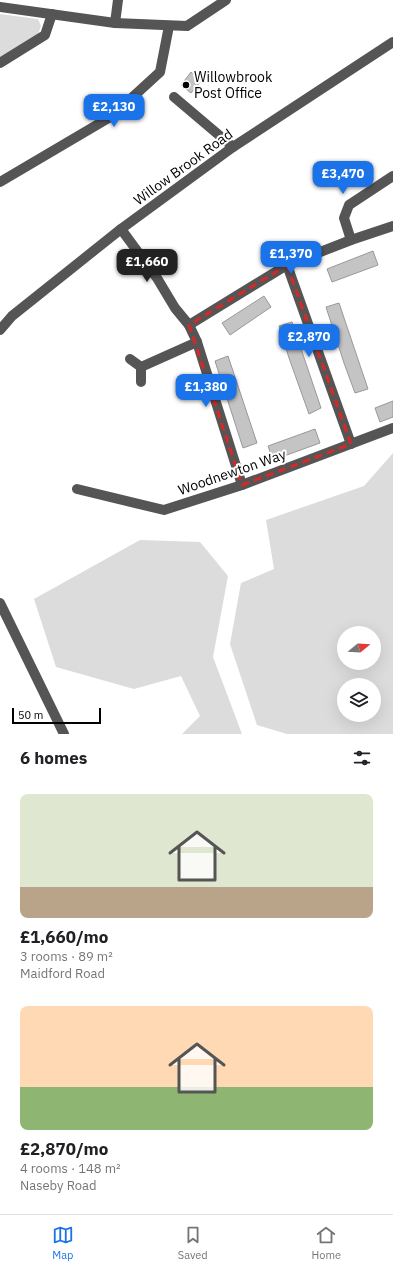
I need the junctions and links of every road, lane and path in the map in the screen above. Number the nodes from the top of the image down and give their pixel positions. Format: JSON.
{"nodes":[{"id":1,"x":118,"y":0,"type":"edge"},
{"id":2,"x":226,"y":0,"type":"edge"},
{"id":3,"x":0,"y":7,"type":"edge"},
{"id":4,"x":52,"y":14,"type":"junction"},
{"id":5,"x":115,"y":23,"type":"junction"},
{"id":6,"x":169,"y":26,"type":"junction"},
{"id":7,"x":393,"y":42,"type":"edge"},
{"id":8,"x":0,"y":63,"type":"edge"},
{"id":9,"x":174,"y":97,"type":"dead end"},
{"id":10,"x":233,"y":147,"type":"junction"},
{"id":11,"x":393,"y":176,"type":"edge"},
{"id":12,"x":0,"y":182,"type":"edge"},
{"id":13,"x":393,"y":226,"type":"edge"},
{"id":14,"x":121,"y":230,"type":"junction"},
{"id":15,"x":351,"y":240,"type":"junction"},
{"id":16,"x":287,"y":265,"type":"junction"},
{"id":17,"x":188,"y":325,"type":"junction"},
{"id":18,"x":0,"y":330,"type":"edge"},
{"id":19,"x":197,"y":342,"type":"junction"},
{"id":20,"x":130,"y":359,"type":"dead end"},
{"id":21,"x":141,"y":367,"type":"junction"},
{"id":22,"x":141,"y":382,"type":"dead end"},
{"id":23,"x":393,"y":428,"type":"edge"},
{"id":24,"x":351,"y":444,"type":"junction"},
{"id":25,"x":242,"y":485,"type":"junction"},
{"id":26,"x":77,"y":489,"type":"dead end"},
{"id":27,"x":0,"y":603,"type":"edge"},
{"id":28,"x":64,"y":734,"type":"edge"}],
"edges":[{"from":1,"to":5,"type":"street"},
{"from":2,"to":6,"type":"street"},
{"from":3,"to":4,"type":"street"},
{"from":4,"to":5,"type":"street"},
{"from":4,"to":8,"type":"street"},
{"from":5,"to":6,"type":"street"},
{"from":6,"to":12,"type":"street"},
{"from":7,"to":10,"type":"street","name":"Willow Brook Road"},
{"from":9,"to":10,"type":"street"},
{"from":10,"to":14,"type":"street","name":"Willow Brook Road"},
{"from":11,"to":15,"type":"street"},
{"from":13,"to":15,"type":"street"},
{"from":14,"to":17,"type":"street"},
{"from":14,"to":18,"type":"street","name":"Willow Brook Road"},
{"from":15,"to":16,"type":"street"},
{"from":16,"to":17,"type":"street"},
{"from":16,"to":24,"type":"street"},
{"from":17,"to":19,"type":"street"},
{"from":19,"to":21,"type":"street"},
{"from":19,"to":25,"type":"street"},
{"from":20,"to":21,"type":"street"},
{"from":21,"to":22,"type":"street"},
{"from":23,"to":24,"type":"street","name":"Woodnewton Way"},
{"from":24,"to":25,"type":"street","name":"Woodnewton Way"},
{"from":25,"to":26,"type":"street","name":"Woodnewton Way"},
{"from":27,"to":28,"type":"street"}]}
